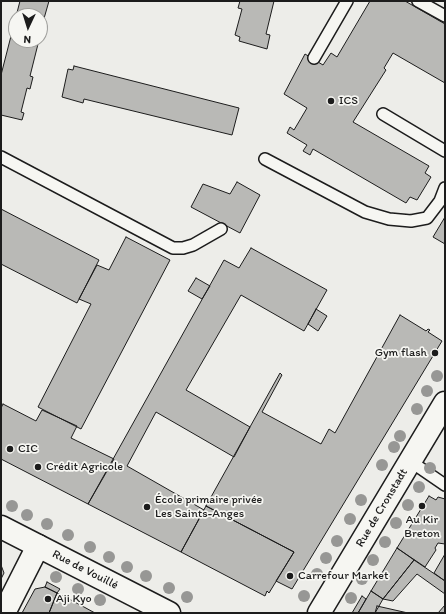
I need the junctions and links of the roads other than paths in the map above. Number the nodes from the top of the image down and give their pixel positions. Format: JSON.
{"nodes":[{"id":1,"x":347,"y":1,"type":"edge"},
{"id":2,"x":418,"y":1,"type":"edge"},
{"id":3,"x":445,"y":16,"type":"edge"},
{"id":4,"x":314,"y":58,"type":"dead end"},
{"id":5,"x":383,"y":114,"type":"dead end"},
{"id":6,"x":445,"y":151,"type":"edge"},
{"id":7,"x":1,"y":157,"type":"edge"},
{"id":8,"x":265,"y":159,"type":"dead end"},
{"id":9,"x":445,"y":188,"type":"edge"},
{"id":10,"x":221,"y":229,"type":"dead end"},
{"id":11,"x":445,"y":403,"type":"edge"},
{"id":12,"x":410,"y":461,"type":"junction"},
{"id":13,"x":445,"y":485,"type":"edge"},
{"id":14,"x":1,"y":527,"type":"edge"},
{"id":15,"x":38,"y":546,"type":"junction"},
{"id":16,"x":4,"y":613,"type":"edge"},
{"id":17,"x":169,"y":613,"type":"edge"},
{"id":18,"x":319,"y":613,"type":"edge"}],
"edges":[{"from":1,"to":4,"type":"lane"},
{"from":2,"to":3,"type":"lane"},
{"from":5,"to":6,"type":"lane"},
{"from":7,"to":10,"type":"lane"},
{"from":8,"to":9,"type":"lane"},
{"from":11,"to":12,"type":"street","name":"Rue de Cronstadt"},
{"from":12,"to":13,"type":"lane"},
{"from":12,"to":18,"type":"street","name":"Rue de Cronstadt"},
{"from":14,"to":15,"type":"street","name":"Rue de Vouillé"},
{"from":15,"to":16,"type":"street"},
{"from":15,"to":17,"type":"street","name":"Rue de Vouillé"}]}
